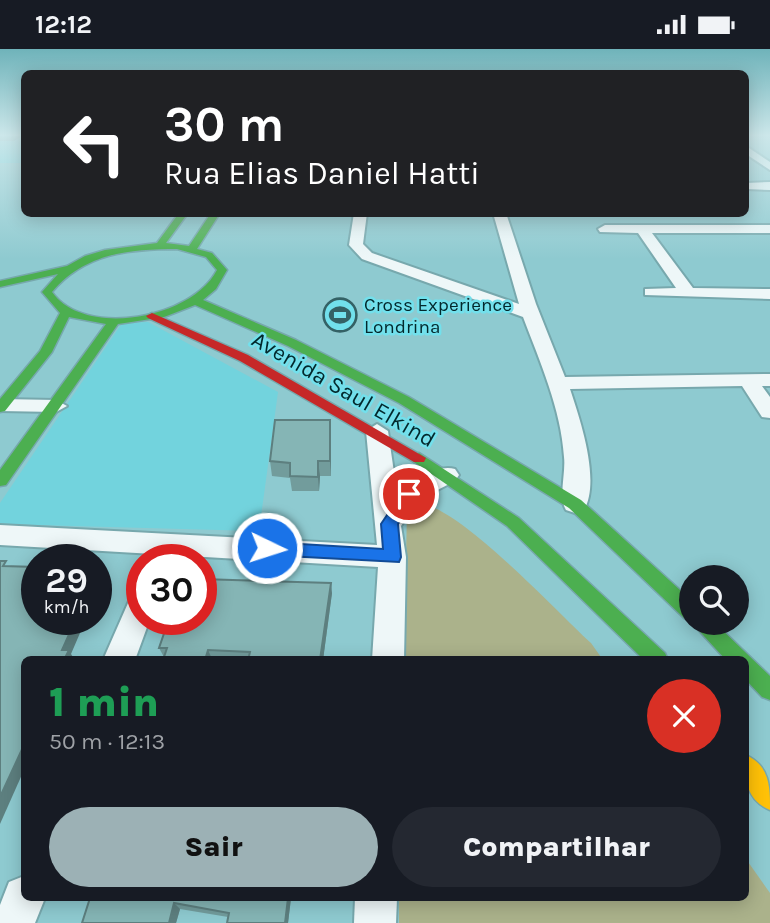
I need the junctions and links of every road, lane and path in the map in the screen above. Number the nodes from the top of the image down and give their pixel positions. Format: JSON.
{"nodes":[{"id":1,"x":749,"y":185,"type":"edge"},
{"id":2,"x":770,"y":186,"type":"edge"},
{"id":3,"x":181,"y":217,"type":"edge"},
{"id":4,"x":213,"y":217,"type":"edge"},
{"id":5,"x":360,"y":217,"type":"edge"},
{"id":6,"x":500,"y":217,"type":"edge"},
{"id":7,"x":605,"y":229,"type":"dead end"},
{"id":8,"x":770,"y":229,"type":"edge"},
{"id":9,"x":643,"y":230,"type":"junction"},
{"id":10,"x":160,"y":245,"type":"junction"},
{"id":11,"x":192,"y":249,"type":"junction"},
{"id":12,"x":66,"y":269,"type":"junction"},
{"id":13,"x":0,"y":284,"type":"edge"},
{"id":14,"x":651,"y":292,"type":"dead end"},
{"id":15,"x":688,"y":293,"type":"junction"},
{"id":16,"x":770,"y":293,"type":"edge"},
{"id":17,"x":0,"y":294,"type":"edge"},
{"id":18,"x":196,"y":301,"type":"junction"},
{"id":19,"x":44,"y":304,"type":"junction"},
{"id":20,"x":531,"y":314,"type":"junction"},
{"id":21,"x":152,"y":316,"type":"junction"},
{"id":22,"x":115,"y":320,"type":"junction"},
{"id":23,"x":747,"y":379,"type":"junction"},
{"id":24,"x":770,"y":380,"type":"edge"},
{"id":25,"x":558,"y":383,"type":"junction"},
{"id":26,"x":56,"y":405,"type":"junction"},
{"id":27,"x":1,"y":406,"type":"edge"},
{"id":28,"x":770,"y":412,"type":"edge"},
{"id":29,"x":377,"y":431,"type":"junction"},
{"id":30,"x":447,"y":475,"type":"junction"},
{"id":31,"x":0,"y":481,"type":"edge"},
{"id":32,"x":575,"y":504,"type":"junction"},
{"id":33,"x":389,"y":524,"type":"junction"},
{"id":34,"x":0,"y":535,"type":"edge"},
{"id":35,"x":126,"y":547,"type":"edge"},
{"id":36,"x":217,"y":552,"type":"edge"},
{"id":37,"x":393,"y":557,"type":"junction"},
{"id":38,"x":679,"y":601,"type":"edge"},
{"id":39,"x":129,"y":635,"type":"edge"},
{"id":40,"x":714,"y":635,"type":"edge"},
{"id":41,"x":121,"y":656,"type":"edge"},
{"id":42,"x":388,"y":656,"type":"edge"},
{"id":43,"x":654,"y":656,"type":"edge"},
{"id":44,"x":736,"y":656,"type":"edge"},
{"id":45,"x":749,"y":669,"type":"edge"},
{"id":46,"x":770,"y":690,"type":"edge"},
{"id":47,"x":749,"y":771,"type":"edge"},
{"id":48,"x":768,"y":793,"type":"edge"},
{"id":49,"x":22,"y":901,"type":"edge"},
{"id":50,"x":376,"y":901,"type":"edge"},
{"id":51,"x":14,"y":923,"type":"edge"},
{"id":52,"x":375,"y":923,"type":"edge"}],
"edges":[{"from":1,"to":2,"type":"street"},
{"from":3,"to":10,"type":"main road"},
{"from":4,"to":11,"type":"main road"},
{"from":5,"to":20,"type":"street"},
{"from":6,"to":20,"type":"street"},
{"from":7,"to":9,"type":"street"},
{"from":8,"to":9,"type":"street"},
{"from":9,"to":15,"type":"street"},
{"from":10,"to":11,"type":"main road"},
{"from":10,"to":12,"type":"main road"},
{"from":11,"to":18,"type":"main road"},
{"from":12,"to":13,"type":"main road"},
{"from":12,"to":19,"type":"main road"},
{"from":14,"to":15,"type":"street"},
{"from":15,"to":16,"type":"street"},
{"from":17,"to":19,"type":"main road"},
{"from":18,"to":21,"type":"main road"},
{"from":18,"to":32,"type":"main road","name":"Avenida Saul Elkind"},
{"from":19,"to":22,"type":"main road"},
{"from":19,"to":27,"type":"main road"},
{"from":20,"to":25,"type":"street"},
{"from":21,"to":22,"type":"main road"},
{"from":21,"to":29,"type":"main road","name":"Avenida Saul Elkind"},
{"from":22,"to":26,"type":"main road"},
{"from":23,"to":24,"type":"street"},
{"from":23,"to":25,"type":"street"},
{"from":23,"to":28,"type":"street"},
{"from":25,"to":32,"type":"street"},
{"from":26,"to":27,"type":"street"},
{"from":26,"to":31,"type":"main road"},
{"from":29,"to":30,"type":"main road","name":"Avenida Saul Elkind"},
{"from":29,"to":33,"type":"street"},
{"from":30,"to":33,"type":"street"},
{"from":30,"to":43,"type":"main road","name":"Avenida Saul Elkind"},
{"from":32,"to":38,"type":"main road","name":"Avenida Saul Elkind"},
{"from":33,"to":37,"type":"street"},
{"from":34,"to":35,"type":"street"},
{"from":36,"to":37,"type":"street"},
{"from":37,"to":42,"type":"street"},
{"from":39,"to":41,"type":"street"},
{"from":40,"to":44,"type":"main road"},
{"from":45,"to":46,"type":"main road"},
{"from":47,"to":48,"type":"main road"},
{"from":49,"to":51,"type":"street"},
{"from":50,"to":52,"type":"street"}]}
